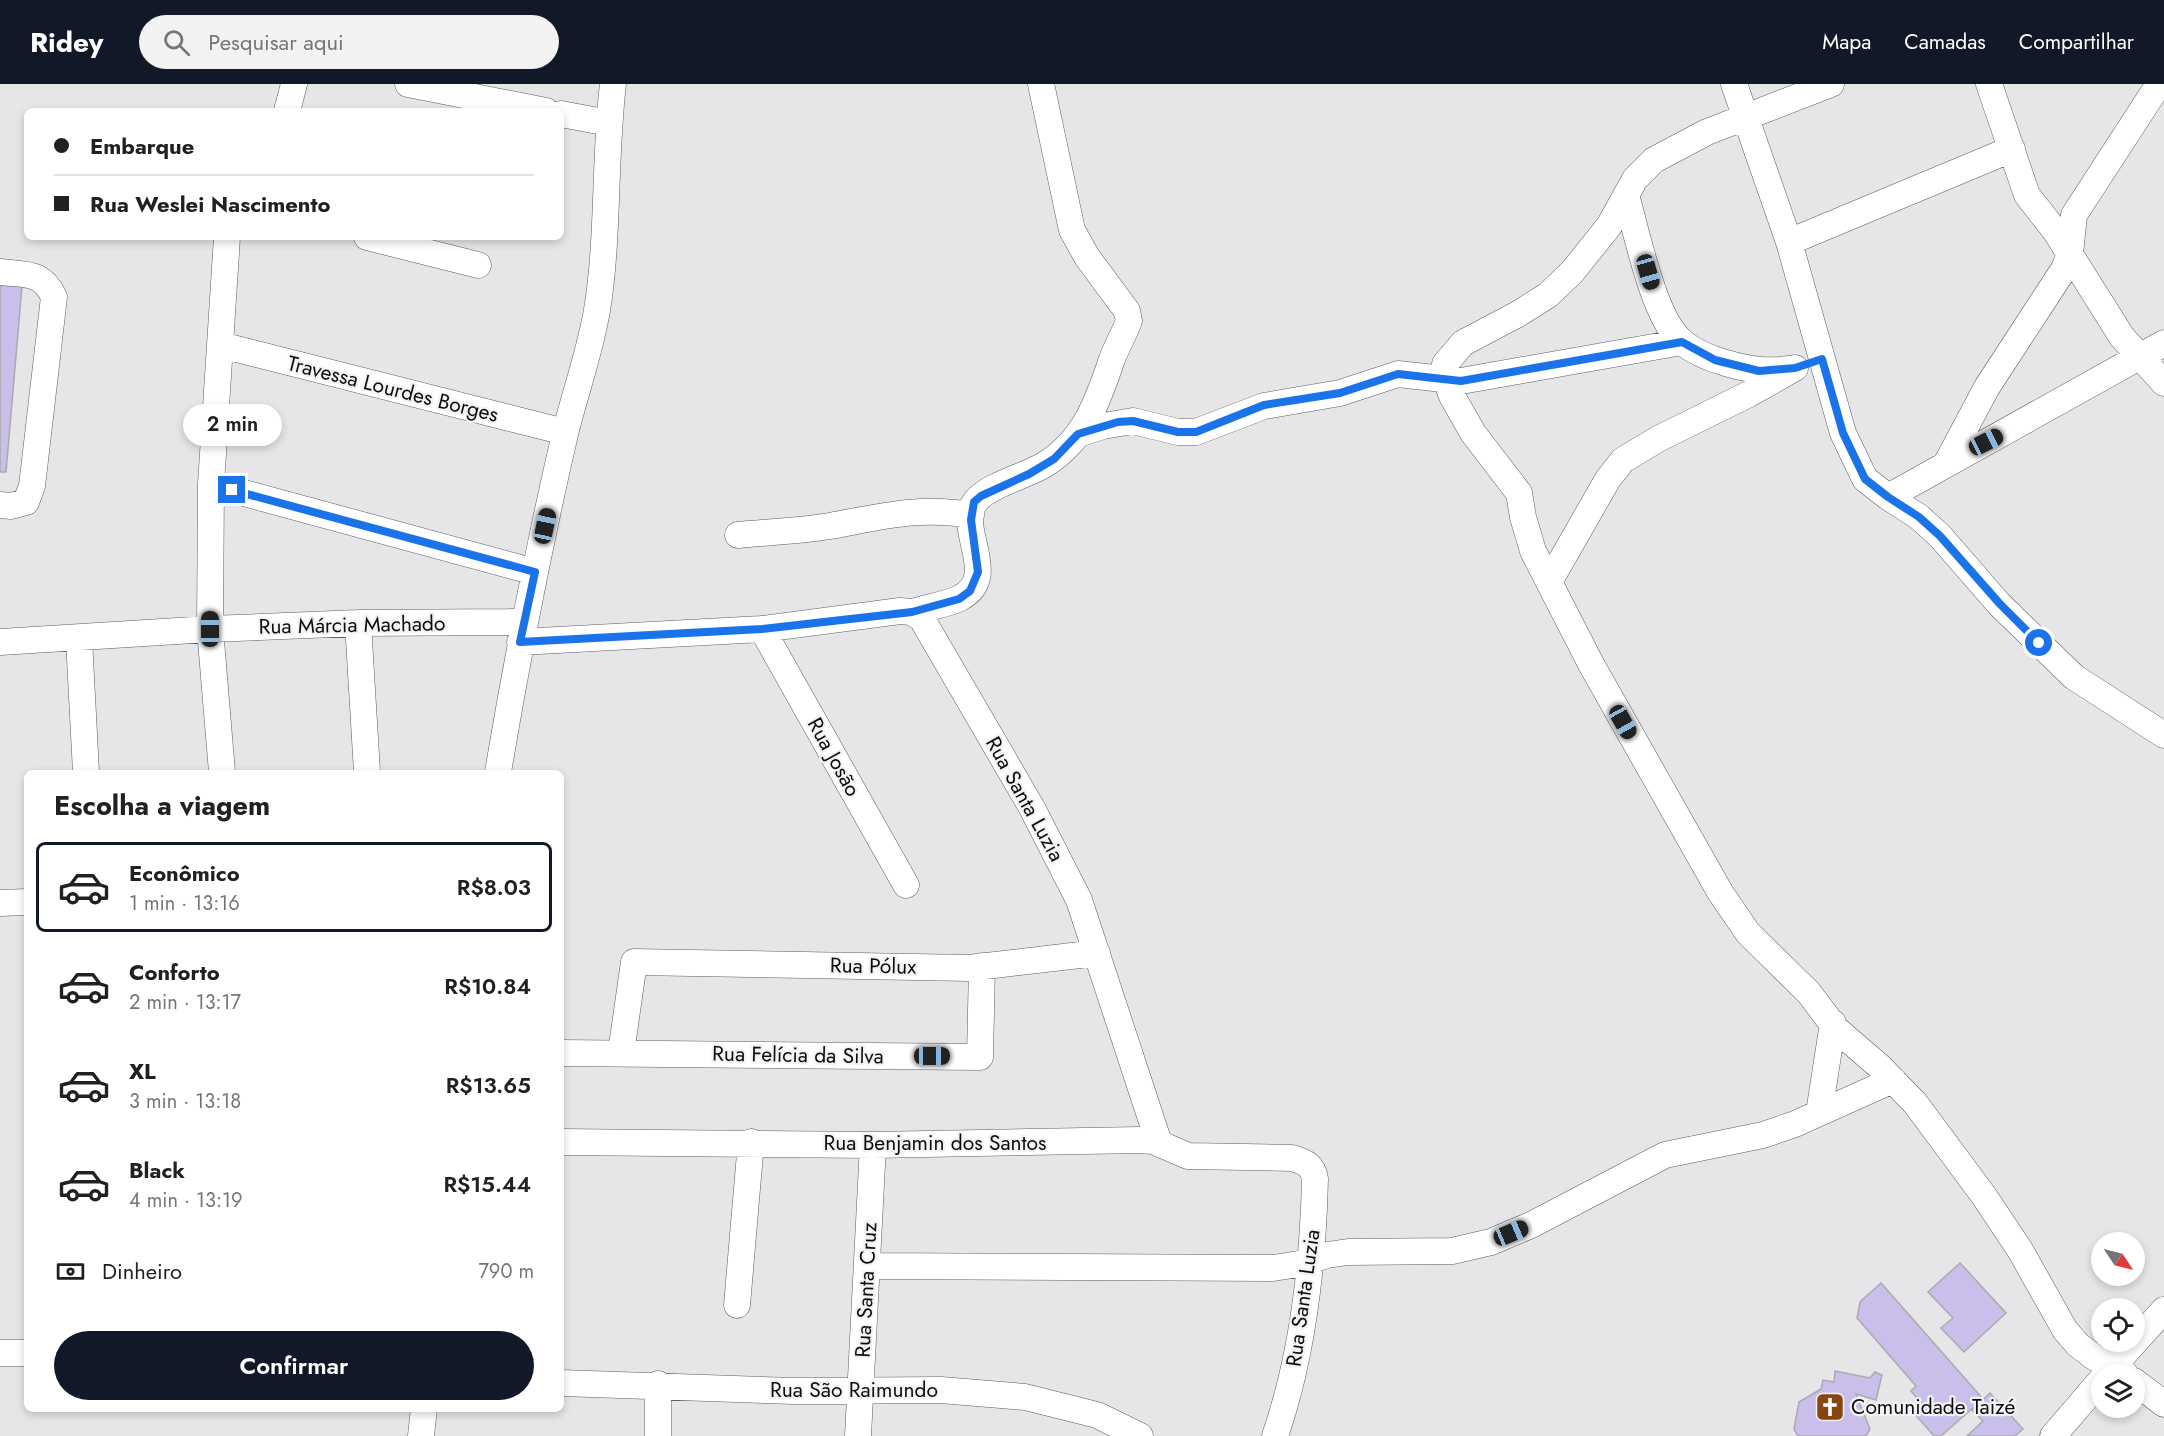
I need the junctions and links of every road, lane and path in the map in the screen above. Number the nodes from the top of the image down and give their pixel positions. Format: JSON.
{"nodes":[{"id":1,"x":294,"y":84,"type":"edge"},
{"id":2,"x":408,"y":84,"type":"edge"},
{"id":3,"x":613,"y":84,"type":"edge"},
{"id":4,"x":1041,"y":84,"type":"edge"},
{"id":5,"x":1734,"y":84,"type":"edge"},
{"id":6,"x":1831,"y":84,"type":"edge"},
{"id":7,"x":1989,"y":84,"type":"edge"},
{"id":8,"x":2159,"y":84,"type":"edge"},
{"id":9,"x":288,"y":108,"type":"edge"},
{"id":10,"x":531,"y":108,"type":"edge"},
{"id":11,"x":564,"y":115,"type":"edge"},
{"id":12,"x":1745,"y":117,"type":"junction"},
{"id":13,"x":609,"y":123,"type":"junction"},
{"id":14,"x":2012,"y":149,"type":"junction"},
{"id":15,"x":1626,"y":195,"type":"junction"},
{"id":16,"x":227,"y":240,"type":"edge"},
{"id":17,"x":379,"y":240,"type":"edge"},
{"id":18,"x":1789,"y":242,"type":"junction"},
{"id":19,"x":2070,"y":254,"type":"junction"},
{"id":20,"x":478,"y":265,"type":"dead end"},
{"id":21,"x":0,"y":272,"type":"edge"},
{"id":22,"x":1682,"y":342,"type":"junction"},
{"id":23,"x":2164,"y":343,"type":"edge"},
{"id":24,"x":221,"y":345,"type":"junction"},
{"id":25,"x":2139,"y":356,"type":"junction"},
{"id":26,"x":1822,"y":359,"type":"junction"},
{"id":27,"x":1795,"y":368,"type":"junction"},
{"id":28,"x":1445,"y":381,"type":"junction"},
{"id":29,"x":2164,"y":383,"type":"edge"},
{"id":30,"x":565,"y":432,"type":"junction"},
{"id":31,"x":1078,"y":434,"type":"junction"},
{"id":32,"x":1946,"y":464,"type":"junction"},
{"id":33,"x":211,"y":484,"type":"junction"},
{"id":34,"x":1888,"y":497,"type":"junction"},
{"id":35,"x":0,"y":505,"type":"edge"},
{"id":36,"x":971,"y":515,"type":"junction"},
{"id":37,"x":738,"y":535,"type":"dead end"},
{"id":38,"x":535,"y":572,"type":"junction"},
{"id":39,"x":1549,"y":582,"type":"junction"},
{"id":40,"x":912,"y":612,"type":"junction"},
{"id":41,"x":358,"y":623,"type":"junction"},
{"id":42,"x":210,"y":629,"type":"junction"},
{"id":43,"x":762,"y":629,"type":"junction"},
{"id":44,"x":522,"y":632,"type":"junction"},
{"id":45,"x":79,"y":639,"type":"junction"},
{"id":46,"x":0,"y":642,"type":"edge"},
{"id":47,"x":2164,"y":735,"type":"edge"},
{"id":48,"x":86,"y":770,"type":"edge"},
{"id":49,"x":222,"y":770,"type":"edge"},
{"id":50,"x":367,"y":770,"type":"edge"},
{"id":51,"x":498,"y":770,"type":"edge"},
{"id":52,"x":906,"y":885,"type":"dead end"},
{"id":53,"x":24,"y":902,"type":"edge"},
{"id":54,"x":0,"y":903,"type":"edge"},
{"id":55,"x":1100,"y":965,"type":"junction"},
{"id":56,"x":982,"y":966,"type":"junction"},
{"id":57,"x":1833,"y":1023,"type":"junction"},
{"id":58,"x":564,"y":1053,"type":"edge"},
{"id":59,"x":621,"y":1053,"type":"junction"},
{"id":60,"x":1893,"y":1080,"type":"junction"},
{"id":61,"x":1819,"y":1113,"type":"junction"},
{"id":62,"x":564,"y":1142,"type":"edge"},
{"id":63,"x":751,"y":1142,"type":"junction"},
{"id":64,"x":1159,"y":1143,"type":"junction"},
{"id":65,"x":873,"y":1145,"type":"junction"},
{"id":66,"x":1306,"y":1162,"type":"joint"},
{"id":67,"x":1310,"y":1261,"type":"junction"},
{"id":68,"x":867,"y":1266,"type":"junction"},
{"id":69,"x":737,"y":1305,"type":"dead end"},
{"id":70,"x":2164,"y":1310,"type":"edge"},
{"id":71,"x":0,"y":1353,"type":"edge"},
{"id":72,"x":24,"y":1353,"type":"edge"},
{"id":73,"x":2100,"y":1364,"type":"edge"},
{"id":74,"x":2119,"y":1364,"type":"edge"},
{"id":75,"x":564,"y":1383,"type":"edge"},
{"id":76,"x":658,"y":1384,"type":"junction"},
{"id":77,"x":2145,"y":1389,"type":"edge"},
{"id":78,"x":860,"y":1391,"type":"junction"},
{"id":79,"x":2091,"y":1395,"type":"edge"},
{"id":80,"x":2164,"y":1404,"type":"edge"},
{"id":81,"x":424,"y":1412,"type":"edge"},
{"id":82,"x":421,"y":1436,"type":"edge"},
{"id":83,"x":658,"y":1436,"type":"edge"},
{"id":84,"x":858,"y":1436,"type":"edge"},
{"id":85,"x":1140,"y":1436,"type":"edge"},
{"id":86,"x":1275,"y":1436,"type":"edge"},
{"id":87,"x":2053,"y":1436,"type":"edge"}],
"edges":[{"from":1,"to":9,"type":"street"},
{"from":2,"to":10,"type":"street"},
{"from":3,"to":13,"type":"street"},
{"from":4,"to":31,"type":"street"},
{"from":5,"to":12,"type":"street"},
{"from":6,"to":12,"type":"street"},
{"from":7,"to":14,"type":"street"},
{"from":8,"to":19,"type":"street"},
{"from":11,"to":13,"type":"street"},
{"from":12,"to":15,"type":"street"},
{"from":12,"to":18,"type":"street"},
{"from":13,"to":30,"type":"street"},
{"from":14,"to":18,"type":"street"},
{"from":14,"to":19,"type":"street"},
{"from":15,"to":22,"type":"street"},
{"from":15,"to":28,"type":"street"},
{"from":16,"to":24,"type":"street"},
{"from":17,"to":20,"type":"street"},
{"from":18,"to":26,"type":"street"},
{"from":19,"to":25,"type":"street"},
{"from":19,"to":32,"type":"street"},
{"from":21,"to":35,"type":"street"},
{"from":22,"to":27,"type":"street"},
{"from":22,"to":28,"type":"street"},
{"from":23,"to":25,"type":"street"},
{"from":24,"to":30,"type":"street","name":"Travessa Lourdes Borges"},
{"from":24,"to":33,"type":"street"},
{"from":25,"to":29,"type":"street"},
{"from":25,"to":32,"type":"street"},
{"from":26,"to":27,"type":"street"},
{"from":26,"to":34,"type":"street"},
{"from":27,"to":39,"type":"street"},
{"from":28,"to":31,"type":"street"},
{"from":28,"to":39,"type":"street"},
{"from":30,"to":38,"type":"street"},
{"from":31,"to":36,"type":"street"},
{"from":32,"to":34,"type":"street"},
{"from":33,"to":38,"type":"street"},
{"from":33,"to":42,"type":"street"},
{"from":34,"to":47,"type":"street"},
{"from":36,"to":37,"type":"street"},
{"from":36,"to":40,"type":"street","name":"Rua Márcia Machado"},
{"from":38,"to":44,"type":"street"},
{"from":39,"to":57,"type":"street"},
{"from":40,"to":43,"type":"street","name":"Rua Márcia Machado"},
{"from":40,"to":55,"type":"street","name":"Rua Santa Luzia"},
{"from":41,"to":42,"type":"street","name":"Rua Márcia Machado"},
{"from":41,"to":44,"type":"street","name":"Rua Márcia Machado"},
{"from":41,"to":50,"type":"street"},
{"from":42,"to":45,"type":"street","name":"Rua Márcia Machado"},
{"from":42,"to":49,"type":"street"},
{"from":43,"to":44,"type":"street","name":"Rua Márcia Machado"},
{"from":43,"to":52,"type":"street","name":"Rua Josão"},
{"from":44,"to":51,"type":"street"},
{"from":45,"to":46,"type":"street","name":"Rua Márcia Machado"},
{"from":45,"to":48,"type":"street"},
{"from":53,"to":54,"type":"street"},
{"from":55,"to":56,"type":"street","name":"Rua Pólux"},
{"from":55,"to":64,"type":"street","name":"Rua Santa Luzia"},
{"from":56,"to":59,"type":"street","name":"Rua Pólux"},
{"from":56,"to":59,"type":"street","name":"Rua Felícia da Silva"},
{"from":57,"to":60,"type":"street"},
{"from":57,"to":61,"type":"street"},
{"from":58,"to":59,"type":"street","name":"Rua Felícia da Silva"},
{"from":60,"to":61,"type":"street"},
{"from":60,"to":73,"type":"street"},
{"from":61,"to":67,"type":"street"},
{"from":62,"to":63,"type":"street","name":"Rua Benjamin dos Santos"},
{"from":63,"to":65,"type":"street","name":"Rua Benjamin dos Santos"},
{"from":63,"to":69,"type":"street"},
{"from":64,"to":65,"type":"street","name":"Rua Benjamin dos Santos"},
{"from":64,"to":66,"type":"street","name":"Rua Benjamin dos Santos"},
{"from":65,"to":68,"type":"street","name":"Rua Santa Cruz"},
{"from":66,"to":67,"type":"street","name":"Rua Santa Luzia"},
{"from":67,"to":68,"type":"street"},
{"from":67,"to":86,"type":"street","name":"Rua Santa Luzia"},
{"from":68,"to":78,"type":"street","name":"Rua Santa Cruz"},
{"from":70,"to":74,"type":"street"},
{"from":71,"to":72,"type":"street"},
{"from":75,"to":76,"type":"street","name":"Rua São Raimundo"},
{"from":76,"to":78,"type":"street","name":"Rua São Raimundo"},
{"from":76,"to":83,"type":"street"},
{"from":77,"to":80,"type":"street"},
{"from":78,"to":84,"type":"street","name":"Rua Santa Cruz"},
{"from":78,"to":85,"type":"street","name":"Rua São Raimundo"},
{"from":79,"to":87,"type":"street"},
{"from":81,"to":82,"type":"street"}]}
